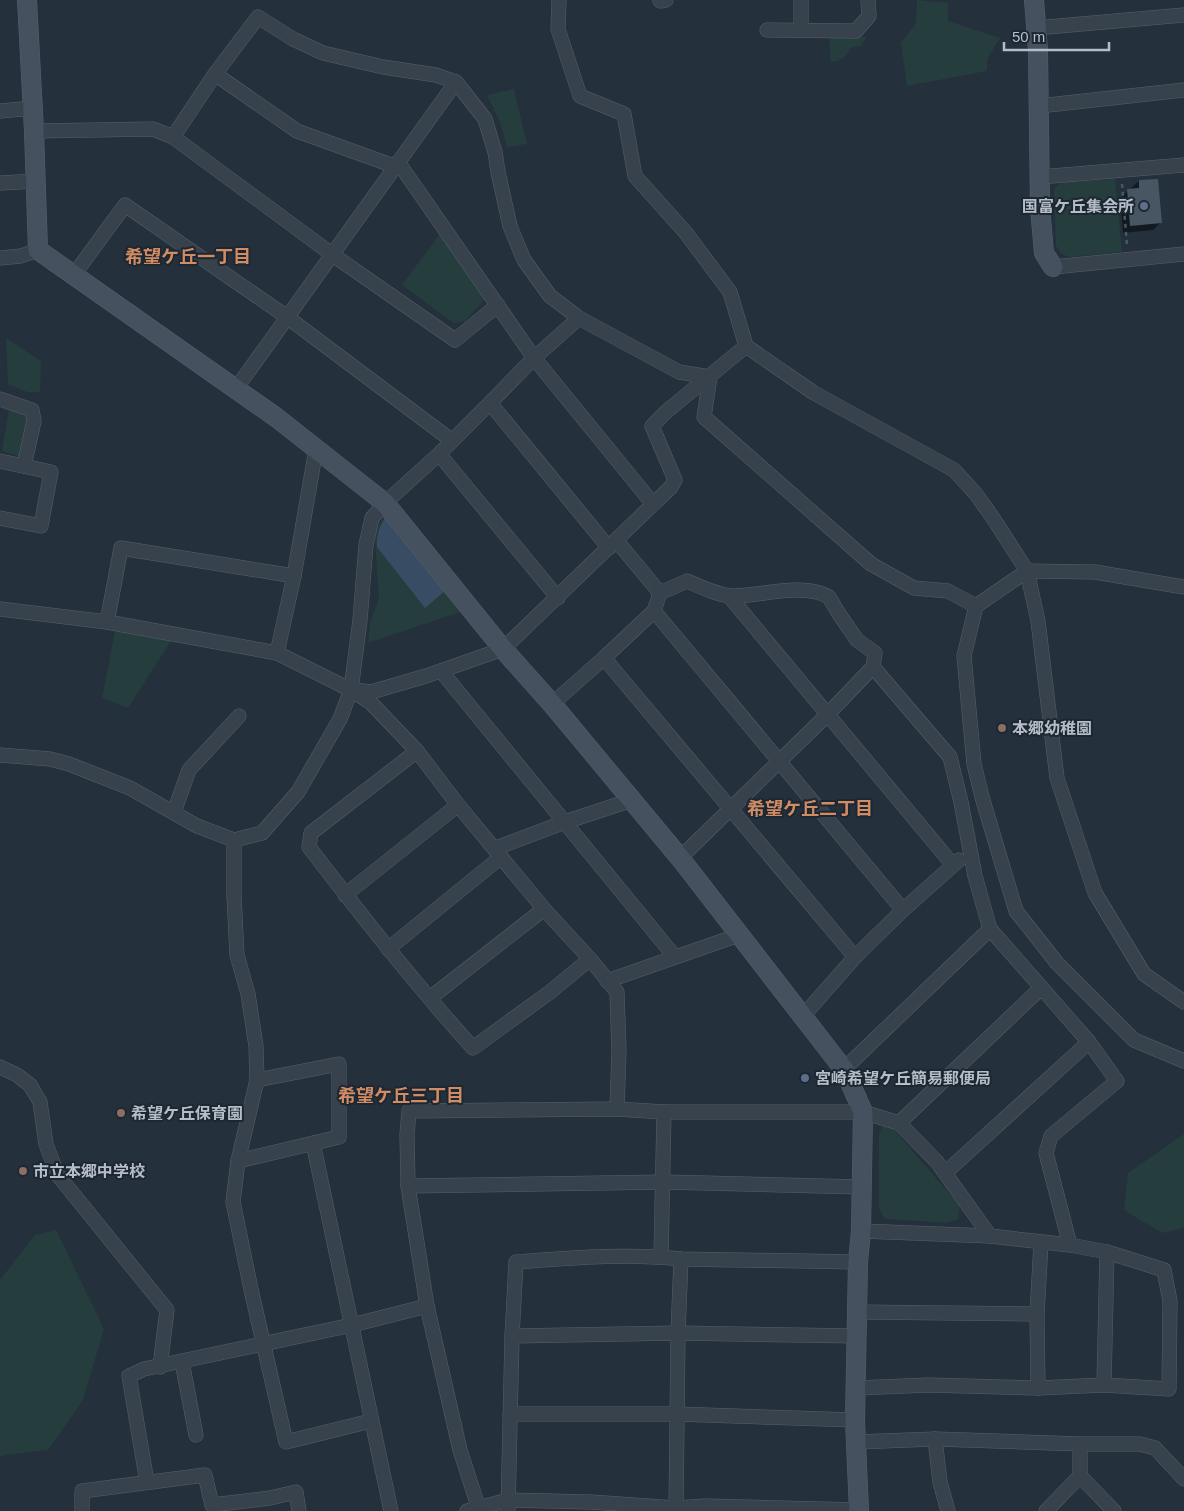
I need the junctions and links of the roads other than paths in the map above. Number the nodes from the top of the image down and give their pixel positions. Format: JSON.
{"nodes":[{"id":1,"x":27,"y":0,"type":"edge"},
{"id":2,"x":559,"y":0,"type":"edge"},
{"id":3,"x":801,"y":0,"type":"edge"},
{"id":4,"x":868,"y":0,"type":"edge"},
{"id":5,"x":1034,"y":0,"type":"edge"},
{"id":6,"x":1184,"y":15,"type":"edge"},
{"id":7,"x":1036,"y":28,"type":"junction"},
{"id":8,"x":767,"y":30,"type":"dead end"},
{"id":9,"x":801,"y":30,"type":"junction"},
{"id":10,"x":215,"y":74,"type":"junction"},
{"id":11,"x":456,"y":82,"type":"junction"},
{"id":12,"x":1184,"y":90,"type":"edge"},
{"id":13,"x":1039,"y":106,"type":"junction"},
{"id":14,"x":33,"y":108,"type":"junction"},
{"id":15,"x":0,"y":111,"type":"edge"},
{"id":16,"x":34,"y":131,"type":"junction"},
{"id":17,"x":173,"y":137,"type":"junction"},
{"id":18,"x":396,"y":164,"type":"junction"},
{"id":19,"x":1184,"y":165,"type":"edge"},
{"id":20,"x":1040,"y":178,"type":"junction"},
{"id":21,"x":36,"y":181,"type":"junction"},
{"id":22,"x":0,"y":183,"type":"edge"},
{"id":23,"x":38,"y":250,"type":"junction"},
{"id":24,"x":1184,"y":254,"type":"edge"},
{"id":25,"x":333,"y":255,"type":"junction"},
{"id":26,"x":0,"y":258,"type":"edge"},
{"id":27,"x":1053,"y":267,"type":"joint"},
{"id":28,"x":73,"y":276,"type":"junction"},
{"id":29,"x":498,"y":306,"type":"junction"},
{"id":30,"x":287,"y":317,"type":"junction"},
{"id":31,"x":579,"y":318,"type":"junction"},
{"id":32,"x":746,"y":346,"type":"junction"},
{"id":33,"x":534,"y":358,"type":"junction"},
{"id":34,"x":710,"y":377,"type":"junction"},
{"id":35,"x":235,"y":390,"type":"junction"},
{"id":36,"x":0,"y":399,"type":"edge"},
{"id":37,"x":490,"y":403,"type":"junction"},
{"id":38,"x":451,"y":440,"type":"junction"},
{"id":39,"x":316,"y":448,"type":"junction"},
{"id":40,"x":439,"y":454,"type":"junction"},
{"id":41,"x":0,"y":461,"type":"edge"},
{"id":42,"x":24,"y":466,"type":"junction"},
{"id":43,"x":385,"y":503,"type":"junction"},
{"id":44,"x":653,"y":504,"type":"junction"},
{"id":45,"x":0,"y":518,"type":"edge"},
{"id":46,"x":613,"y":544,"type":"junction"},
{"id":47,"x":1027,"y":571,"type":"junction"},
{"id":48,"x":294,"y":576,"type":"junction"},
{"id":49,"x":1184,"y":587,"type":"edge"},
{"id":50,"x":660,"y":593,"type":"junction"},
{"id":51,"x":729,"y":596,"type":"junction"},
{"id":52,"x":558,"y":598,"type":"junction"},
{"id":53,"x":976,"y":606,"type":"junction"},
{"id":54,"x":0,"y":609,"type":"edge"},
{"id":55,"x":654,"y":611,"type":"junction"},
{"id":56,"x":107,"y":622,"type":"junction"},
{"id":57,"x":503,"y":649,"type":"junction"},
{"id":58,"x":278,"y":653,"type":"junction"},
{"id":59,"x":604,"y":658,"type":"junction"},
{"id":60,"x":873,"y":666,"type":"junction"},
{"id":61,"x":441,"y":670,"type":"junction"},
{"id":62,"x":351,"y":690,"type":"junction"},
{"id":63,"x":552,"y":704,"type":"junction"},
{"id":64,"x":827,"y":715,"type":"junction"},
{"id":65,"x":239,"y":716,"type":"dead end"},
{"id":66,"x":418,"y":751,"type":"junction"},
{"id":67,"x":0,"y":755,"type":"edge"},
{"id":68,"x":779,"y":761,"type":"junction"},
{"id":69,"x":632,"y":800,"type":"junction"},
{"id":70,"x":458,"y":805,"type":"junction"},
{"id":71,"x":731,"y":808,"type":"junction"},
{"id":72,"x":174,"y":812,"type":"junction"},
{"id":73,"x":565,"y":822,"type":"junction"},
{"id":74,"x":234,"y":840,"type":"junction"},
{"id":75,"x":498,"y":852,"type":"junction"},
{"id":76,"x":970,"y":852,"type":"junction"},
{"id":77,"x":680,"y":858,"type":"junction"},
{"id":78,"x":953,"y":865,"type":"junction"},
{"id":79,"x":346,"y":895,"type":"junction"},
{"id":80,"x":544,"y":910,"type":"junction"},
{"id":81,"x":903,"y":910,"type":"junction"},
{"id":82,"x":990,"y":929,"type":"junction"},
{"id":83,"x":739,"y":934,"type":"junction"},
{"id":84,"x":388,"y":949,"type":"junction"},
{"id":85,"x":675,"y":957,"type":"junction"},
{"id":86,"x":856,"y":957,"type":"junction"},
{"id":87,"x":590,"y":959,"type":"junction"},
{"id":88,"x":608,"y":981,"type":"junction"},
{"id":89,"x":1041,"y":988,"type":"junction"},
{"id":90,"x":430,"y":998,"type":"junction"},
{"id":91,"x":1184,"y":1002,"type":"edge"},
{"id":92,"x":803,"y":1016,"type":"junction"},
{"id":93,"x":1089,"y":1042,"type":"junction"},
{"id":94,"x":1184,"y":1061,"type":"edge"},
{"id":95,"x":0,"y":1067,"type":"edge"},
{"id":96,"x":844,"y":1069,"type":"junction"},
{"id":97,"x":257,"y":1080,"type":"junction"},
{"id":98,"x":617,"y":1109,"type":"junction"},
{"id":99,"x":664,"y":1112,"type":"junction"},
{"id":100,"x":863,"y":1112,"type":"junction"},
{"id":101,"x":899,"y":1123,"type":"junction"},
{"id":102,"x":313,"y":1143,"type":"junction"},
{"id":103,"x":238,"y":1161,"type":"junction"},
{"id":104,"x":945,"y":1173,"type":"junction"},
{"id":105,"x":664,"y":1182,"type":"junction"},
{"id":106,"x":408,"y":1186,"type":"junction"},
{"id":107,"x":862,"y":1187,"type":"junction"},
{"id":108,"x":861,"y":1232,"type":"junction"},
{"id":109,"x":990,"y":1236,"type":"junction"},
{"id":110,"x":1041,"y":1243,"type":"junction"},
{"id":111,"x":1070,"y":1245,"type":"junction"},
{"id":112,"x":1107,"y":1252,"type":"junction"},
{"id":113,"x":661,"y":1257,"type":"junction"},
{"id":114,"x":680,"y":1260,"type":"junction"},
{"id":115,"x":858,"y":1262,"type":"junction"},
{"id":116,"x":427,"y":1306,"type":"junction"},
{"id":117,"x":858,"y":1312,"type":"junction"},
{"id":118,"x":1037,"y":1314,"type":"junction"},
{"id":119,"x":352,"y":1325,"type":"junction"},
{"id":120,"x":678,"y":1332,"type":"junction"},
{"id":121,"x":512,"y":1336,"type":"junction"},
{"id":122,"x":857,"y":1336,"type":"junction"},
{"id":123,"x":264,"y":1345,"type":"junction"},
{"id":124,"x":182,"y":1362,"type":"junction"},
{"id":125,"x":160,"y":1367,"type":"junction"},
{"id":126,"x":1104,"y":1385,"type":"junction"},
{"id":127,"x":857,"y":1388,"type":"junction"},
{"id":128,"x":1038,"y":1388,"type":"junction"},
{"id":129,"x":510,"y":1414,"type":"junction"},
{"id":130,"x":676,"y":1414,"type":"junction"},
{"id":131,"x":855,"y":1420,"type":"junction"},
{"id":132,"x":371,"y":1421,"type":"junction"},
{"id":133,"x":196,"y":1435,"type":"dead end"},
{"id":134,"x":934,"y":1440,"type":"junction"},
{"id":135,"x":856,"y":1442,"type":"junction"},
{"id":136,"x":1080,"y":1444,"type":"junction"},
{"id":137,"x":1080,"y":1476,"type":"junction"},
{"id":138,"x":1184,"y":1479,"type":"edge"},
{"id":139,"x":147,"y":1482,"type":"junction"},
{"id":140,"x":508,"y":1506,"type":"edge"},
{"id":141,"x":676,"y":1509,"type":"edge"},
{"id":142,"x":473,"y":1510,"type":"edge"},
{"id":143,"x":82,"y":1511,"type":"edge"},
{"id":144,"x":299,"y":1511,"type":"edge"},
{"id":145,"x":391,"y":1511,"type":"edge"},
{"id":146,"x":859,"y":1511,"type":"edge"},
{"id":147,"x":948,"y":1511,"type":"edge"},
{"id":148,"x":1046,"y":1511,"type":"edge"},
{"id":149,"x":1114,"y":1511,"type":"edge"}],
"edges":[{"from":1,"to":14,"type":"street"},
{"from":2,"to":32,"type":"street"},
{"from":3,"to":9,"type":"street"},
{"from":4,"to":9,"type":"street"},
{"from":5,"to":7,"type":"street"},
{"from":6,"to":7,"type":"street"},
{"from":7,"to":13,"type":"street"},
{"from":8,"to":9,"type":"street"},
{"from":10,"to":11,"type":"street"},
{"from":10,"to":17,"type":"street"},
{"from":10,"to":18,"type":"street"},
{"from":11,"to":18,"type":"street"},
{"from":11,"to":31,"type":"street"},
{"from":12,"to":13,"type":"street"},
{"from":13,"to":20,"type":"street"},
{"from":14,"to":15,"type":"street"},
{"from":14,"to":16,"type":"street"},
{"from":16,"to":17,"type":"street"},
{"from":16,"to":21,"type":"street"},
{"from":17,"to":25,"type":"street"},
{"from":18,"to":25,"type":"street"},
{"from":18,"to":29,"type":"street"},
{"from":19,"to":20,"type":"street"},
{"from":20,"to":27,"type":"street"},
{"from":21,"to":22,"type":"street"},
{"from":21,"to":23,"type":"street"},
{"from":23,"to":26,"type":"street"},
{"from":23,"to":28,"type":"street"},
{"from":24,"to":27,"type":"street"},
{"from":25,"to":29,"type":"street"},
{"from":25,"to":30,"type":"street"},
{"from":28,"to":30,"type":"street"},
{"from":28,"to":35,"type":"street"},
{"from":29,"to":33,"type":"street"},
{"from":30,"to":35,"type":"street"},
{"from":30,"to":38,"type":"street"},
{"from":31,"to":33,"type":"street"},
{"from":31,"to":34,"type":"street"},
{"from":32,"to":34,"type":"street"},
{"from":32,"to":47,"type":"street"},
{"from":33,"to":37,"type":"street"},
{"from":33,"to":44,"type":"street"},
{"from":34,"to":44,"type":"street"},
{"from":34,"to":53,"type":"street"},
{"from":35,"to":39,"type":"street"},
{"from":36,"to":42,"type":"street"},
{"from":37,"to":38,"type":"street"},
{"from":37,"to":46,"type":"street"},
{"from":38,"to":40,"type":"street"},
{"from":39,"to":43,"type":"street"},
{"from":39,"to":48,"type":"street"},
{"from":40,"to":43,"type":"street"},
{"from":40,"to":52,"type":"street"},
{"from":41,"to":42,"type":"street"},
{"from":42,"to":45,"type":"street"},
{"from":43,"to":57,"type":"street"},
{"from":43,"to":62,"type":"street"},
{"from":44,"to":46,"type":"street"},
{"from":46,"to":50,"type":"street"},
{"from":46,"to":52,"type":"street"},
{"from":47,"to":49,"type":"street"},
{"from":47,"to":53,"type":"street"},
{"from":47,"to":91,"type":"street"},
{"from":48,"to":56,"type":"street"},
{"from":48,"to":58,"type":"street"},
{"from":50,"to":51,"type":"street"},
{"from":50,"to":55,"type":"street"},
{"from":51,"to":60,"type":"street"},
{"from":51,"to":64,"type":"street"},
{"from":52,"to":57,"type":"street"},
{"from":53,"to":94,"type":"street"},
{"from":54,"to":56,"type":"street"},
{"from":55,"to":59,"type":"street"},
{"from":55,"to":68,"type":"street"},
{"from":56,"to":58,"type":"street"},
{"from":57,"to":61,"type":"street"},
{"from":57,"to":63,"type":"street"},
{"from":58,"to":62,"type":"street"},
{"from":59,"to":63,"type":"street"},
{"from":59,"to":71,"type":"street"},
{"from":60,"to":64,"type":"street"},
{"from":60,"to":76,"type":"street"},
{"from":61,"to":62,"type":"street"},
{"from":61,"to":73,"type":"street"},
{"from":62,"to":66,"type":"street"},
{"from":62,"to":74,"type":"street"},
{"from":63,"to":69,"type":"street"},
{"from":64,"to":68,"type":"street"},
{"from":64,"to":78,"type":"street"},
{"from":65,"to":72,"type":"street"},
{"from":66,"to":70,"type":"street"},
{"from":66,"to":79,"type":"street"},
{"from":67,"to":72,"type":"street"},
{"from":68,"to":71,"type":"street"},
{"from":68,"to":81,"type":"street"},
{"from":69,"to":73,"type":"street"},
{"from":69,"to":77,"type":"street"},
{"from":70,"to":75,"type":"street"},
{"from":70,"to":79,"type":"street"},
{"from":71,"to":77,"type":"street"},
{"from":71,"to":86,"type":"street"},
{"from":72,"to":74,"type":"street"},
{"from":73,"to":75,"type":"street"},
{"from":73,"to":85,"type":"street"},
{"from":74,"to":97,"type":"street"},
{"from":75,"to":80,"type":"street"},
{"from":75,"to":84,"type":"street"},
{"from":76,"to":78,"type":"street"},
{"from":76,"to":82,"type":"street"},
{"from":77,"to":83,"type":"street"},
{"from":78,"to":81,"type":"street"},
{"from":79,"to":84,"type":"street"},
{"from":80,"to":87,"type":"street"},
{"from":80,"to":90,"type":"street"},
{"from":81,"to":86,"type":"street"},
{"from":82,"to":89,"type":"street"},
{"from":82,"to":96,"type":"street"},
{"from":83,"to":85,"type":"street"},
{"from":83,"to":92,"type":"street"},
{"from":84,"to":90,"type":"street"},
{"from":85,"to":88,"type":"street"},
{"from":86,"to":92,"type":"street"},
{"from":87,"to":88,"type":"street"},
{"from":87,"to":90,"type":"street"},
{"from":88,"to":98,"type":"street"},
{"from":89,"to":93,"type":"street"},
{"from":89,"to":101,"type":"street"},
{"from":92,"to":96,"type":"street"},
{"from":93,"to":104,"type":"street"},
{"from":93,"to":111,"type":"street"},
{"from":95,"to":125,"type":"street"},
{"from":96,"to":100,"type":"street"},
{"from":97,"to":102,"type":"street"},
{"from":97,"to":103,"type":"street"},
{"from":98,"to":99,"type":"street"},
{"from":98,"to":106,"type":"street"},
{"from":99,"to":100,"type":"street"},
{"from":99,"to":105,"type":"street"},
{"from":100,"to":101,"type":"street"},
{"from":100,"to":107,"type":"street"},
{"from":101,"to":104,"type":"street"},
{"from":102,"to":103,"type":"street"},
{"from":102,"to":119,"type":"street"},
{"from":103,"to":123,"type":"street"},
{"from":104,"to":109,"type":"street"},
{"from":105,"to":106,"type":"street"},
{"from":105,"to":107,"type":"street"},
{"from":105,"to":113,"type":"street"},
{"from":106,"to":116,"type":"street"},
{"from":107,"to":108,"type":"street"},
{"from":108,"to":109,"type":"street"},
{"from":108,"to":115,"type":"street"},
{"from":109,"to":110,"type":"street"},
{"from":110,"to":111,"type":"street"},
{"from":110,"to":118,"type":"street"},
{"from":111,"to":112,"type":"street"},
{"from":112,"to":126,"type":"street"},
{"from":112,"to":126,"type":"street"},
{"from":113,"to":114,"type":"street"},
{"from":113,"to":121,"type":"street"},
{"from":114,"to":115,"type":"street"},
{"from":114,"to":120,"type":"street"},
{"from":115,"to":117,"type":"street"},
{"from":116,"to":119,"type":"street"},
{"from":116,"to":142,"type":"street"},
{"from":117,"to":118,"type":"street"},
{"from":117,"to":122,"type":"street"},
{"from":118,"to":128,"type":"street"},
{"from":119,"to":123,"type":"street"},
{"from":119,"to":132,"type":"street"},
{"from":120,"to":121,"type":"street"},
{"from":120,"to":122,"type":"street"},
{"from":120,"to":130,"type":"street"},
{"from":121,"to":129,"type":"street"},
{"from":122,"to":127,"type":"street"},
{"from":123,"to":124,"type":"street"},
{"from":123,"to":132,"type":"street"},
{"from":124,"to":125,"type":"street"},
{"from":124,"to":133,"type":"street"},
{"from":125,"to":139,"type":"street"},
{"from":126,"to":128,"type":"street"},
{"from":127,"to":128,"type":"street"},
{"from":127,"to":131,"type":"street"},
{"from":129,"to":130,"type":"street"},
{"from":129,"to":140,"type":"street"},
{"from":130,"to":131,"type":"street"},
{"from":130,"to":141,"type":"street"},
{"from":131,"to":135,"type":"street"},
{"from":132,"to":145,"type":"street"},
{"from":134,"to":135,"type":"street"},
{"from":134,"to":136,"type":"street"},
{"from":134,"to":147,"type":"street"},
{"from":135,"to":146,"type":"street"},
{"from":136,"to":137,"type":"street"},
{"from":136,"to":138,"type":"street"},
{"from":137,"to":148,"type":"street"},
{"from":137,"to":149,"type":"street"},
{"from":139,"to":143,"type":"street"},
{"from":139,"to":144,"type":"street"},
{"from":140,"to":141,"type":"street"},
{"from":140,"to":142,"type":"street"},
{"from":141,"to":146,"type":"street"}]}
